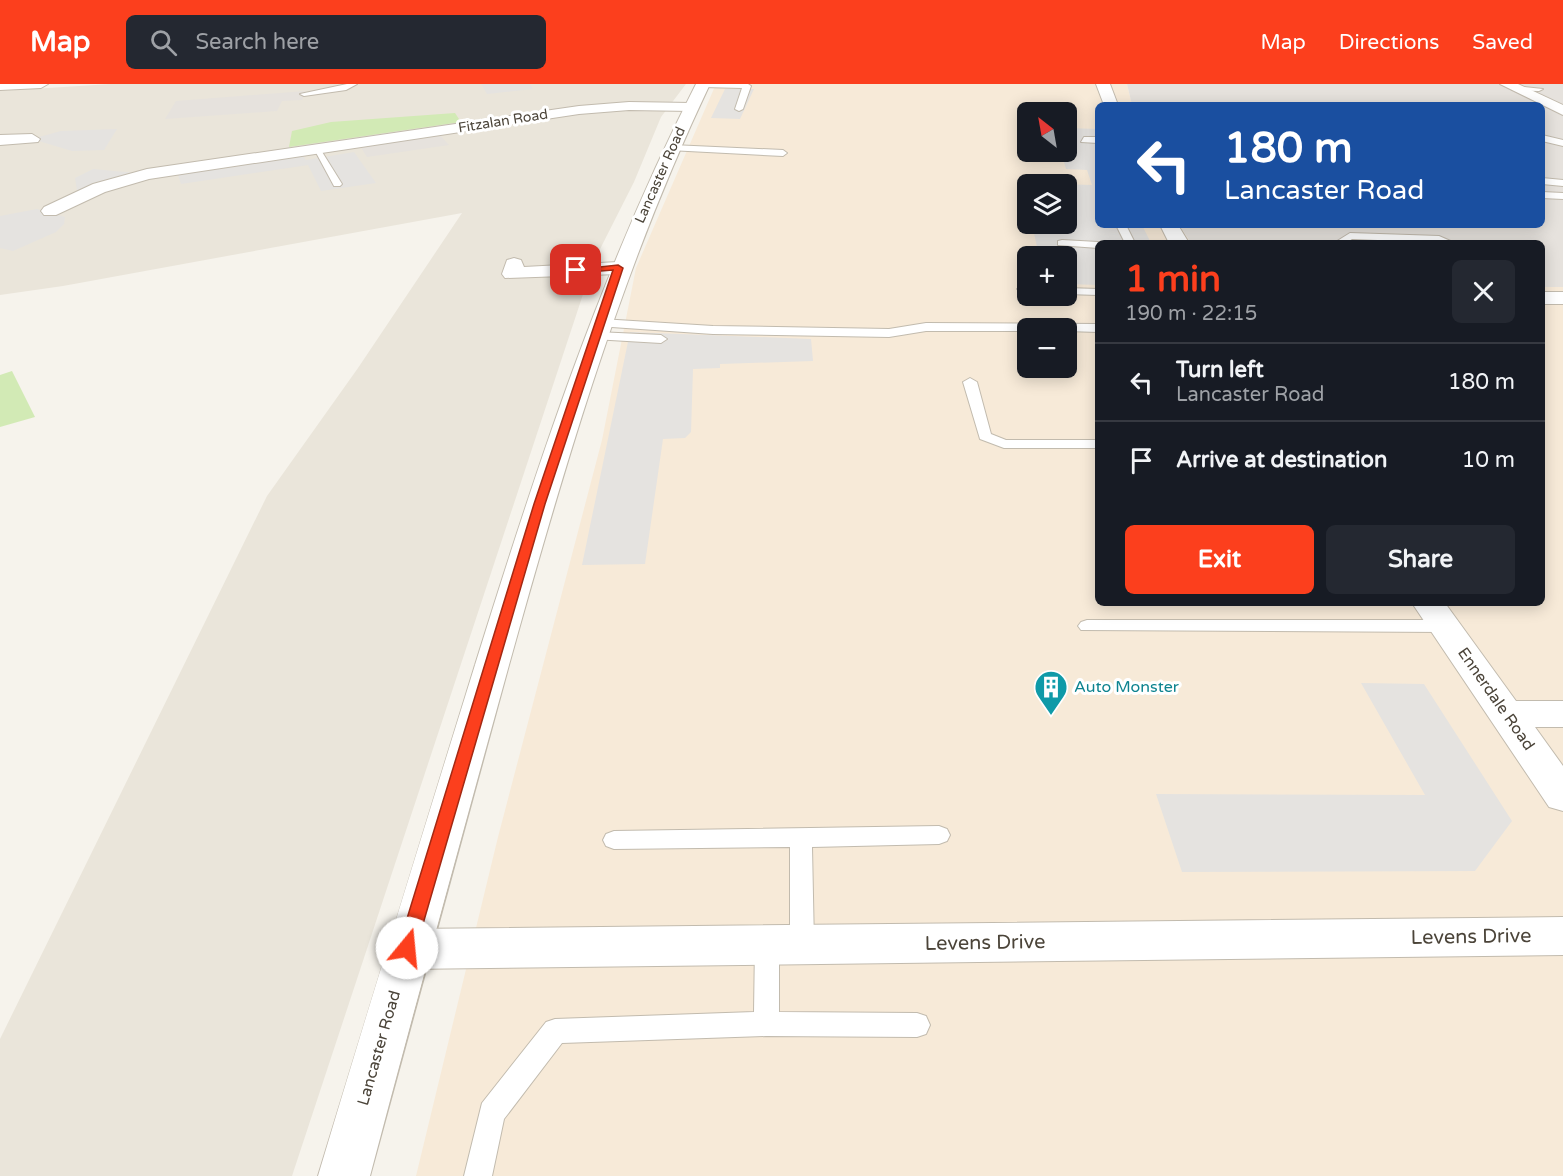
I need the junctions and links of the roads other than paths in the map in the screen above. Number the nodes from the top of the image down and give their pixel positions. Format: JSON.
{"nodes":[{"id":1,"x":41,"y":84,"type":"edge"},
{"id":2,"x":353,"y":84,"type":"edge"},
{"id":3,"x":1103,"y":84,"type":"edge"},
{"id":4,"x":0,"y":86,"type":"edge"},
{"id":5,"x":1511,"y":86,"type":"edge"},
{"id":6,"x":1539,"y":89,"type":"dead end"},
{"id":7,"x":699,"y":92,"type":"edge"},
{"id":8,"x":304,"y":93,"type":"dead end"},
{"id":9,"x":1110,"y":102,"type":"edge"},
{"id":10,"x":1544,"y":102,"type":"edge"},
{"id":11,"x":1545,"y":102,"type":"edge"},
{"id":12,"x":739,"y":109,"type":"dead end"},
{"id":13,"x":1563,"y":111,"type":"edge"},
{"id":14,"x":32,"y":139,"type":"dead end"},
{"id":15,"x":1545,"y":139,"type":"edge"},
{"id":16,"x":0,"y":140,"type":"edge"},
{"id":17,"x":1084,"y":140,"type":"dead end"},
{"id":18,"x":1095,"y":140,"type":"edge"},
{"id":19,"x":1563,"y":143,"type":"edge"},
{"id":20,"x":672,"y":148,"type":"junction"},
{"id":21,"x":316,"y":149,"type":"junction"},
{"id":22,"x":783,"y":153,"type":"dead end"},
{"id":23,"x":1545,"y":181,"type":"edge"},
{"id":24,"x":1563,"y":183,"type":"edge"},
{"id":25,"x":338,"y":184,"type":"dead end"},
{"id":26,"x":1545,"y":195,"type":"edge"},
{"id":27,"x":1563,"y":196,"type":"edge"},
{"id":28,"x":50,"y":211,"type":"dead end"},
{"id":29,"x":1340,"y":240,"type":"edge"},
{"id":30,"x":1442,"y":240,"type":"edge"},
{"id":31,"x":1062,"y":243,"type":"dead end"},
{"id":32,"x":1095,"y":245,"type":"edge"},
{"id":33,"x":514,"y":264,"type":"dead end"},
{"id":34,"x":618,"y":268,"type":"junction"},
{"id":35,"x":1077,"y":291,"type":"edge"},
{"id":36,"x":1095,"y":291,"type":"edge"},
{"id":37,"x":1545,"y":298,"type":"edge"},
{"id":38,"x":1563,"y":298,"type":"edge"},
{"id":39,"x":1095,"y":328,"type":"edge"},
{"id":40,"x":599,"y":330,"type":"junction"},
{"id":41,"x":780,"y":343,"type":"dead end"},
{"id":42,"x":970,"y":382,"type":"dead end"},
{"id":43,"x":1095,"y":444,"type":"edge"},
{"id":44,"x":1436,"y":614,"type":"edge"},
{"id":45,"x":1087,"y":626,"type":"dead end"},
{"id":46,"x":1507,"y":714,"type":"junction"},
{"id":47,"x":1563,"y":714,"type":"edge"},
{"id":48,"x":1563,"y":796,"type":"edge"},
{"id":49,"x":939,"y":835,"type":"dead end"},
{"id":50,"x":801,"y":838,"type":"junction"},
{"id":51,"x":614,"y":840,"type":"dead end"},
{"id":52,"x":1563,"y":936,"type":"edge"},
{"id":53,"x":785,"y":945,"type":"junction"},
{"id":54,"x":407,"y":948,"type":"junction"},
{"id":55,"x":766,"y":1024,"type":"junction"},
{"id":56,"x":917,"y":1025,"type":"dead end"},
{"id":57,"x":344,"y":1176,"type":"edge"},
{"id":58,"x":478,"y":1176,"type":"edge"}],
"edges":[{"from":1,"to":4,"type":"street"},
{"from":2,"to":8,"type":"lane"},
{"from":3,"to":9,"type":"street"},
{"from":5,"to":6,"type":"lane"},
{"from":5,"to":10,"type":"street"},
{"from":7,"to":12,"type":"lane"},
{"from":7,"to":20,"type":"street","name":"Lancaster Road"},
{"from":7,"to":21,"type":"street","name":"Fitzalan Road"},
{"from":11,"to":13,"type":"street"},
{"from":14,"to":16,"type":"street"},
{"from":15,"to":19,"type":"lane"},
{"from":17,"to":18,"type":"lane"},
{"from":20,"to":22,"type":"lane"},
{"from":20,"to":34,"type":"street","name":"Lancaster Road"},
{"from":21,"to":25,"type":"lane"},
{"from":21,"to":28,"type":"street","name":"Fitzalan Road"},
{"from":23,"to":24,"type":"lane"},
{"from":26,"to":27,"type":"lane"},
{"from":29,"to":30,"type":"lane"},
{"from":31,"to":32,"type":"lane"},
{"from":33,"to":34,"type":"street"},
{"from":34,"to":40,"type":"street","name":"Lancaster Road"},
{"from":35,"to":36,"type":"lane"},
{"from":37,"to":38,"type":"street"},
{"from":39,"to":40,"type":"lane"},
{"from":40,"to":41,"type":"lane"},
{"from":40,"to":54,"type":"street","name":"Lancaster Road"},
{"from":42,"to":43,"type":"lane"},
{"from":44,"to":45,"type":"lane"},
{"from":44,"to":46,"type":"street","name":"Ennerdale Road"},
{"from":46,"to":47,"type":"street"},
{"from":46,"to":48,"type":"street","name":"Ennerdale Road"},
{"from":49,"to":50,"type":"lane"},
{"from":50,"to":51,"type":"lane"},
{"from":50,"to":53,"type":"lane"},
{"from":52,"to":53,"type":"street","name":"Levens Drive"},
{"from":53,"to":54,"type":"street","name":"Levens Drive"},
{"from":53,"to":55,"type":"lane"},
{"from":54,"to":57,"type":"street","name":"Lancaster Road"},
{"from":55,"to":56,"type":"lane"},
{"from":55,"to":58,"type":"lane"}]}
